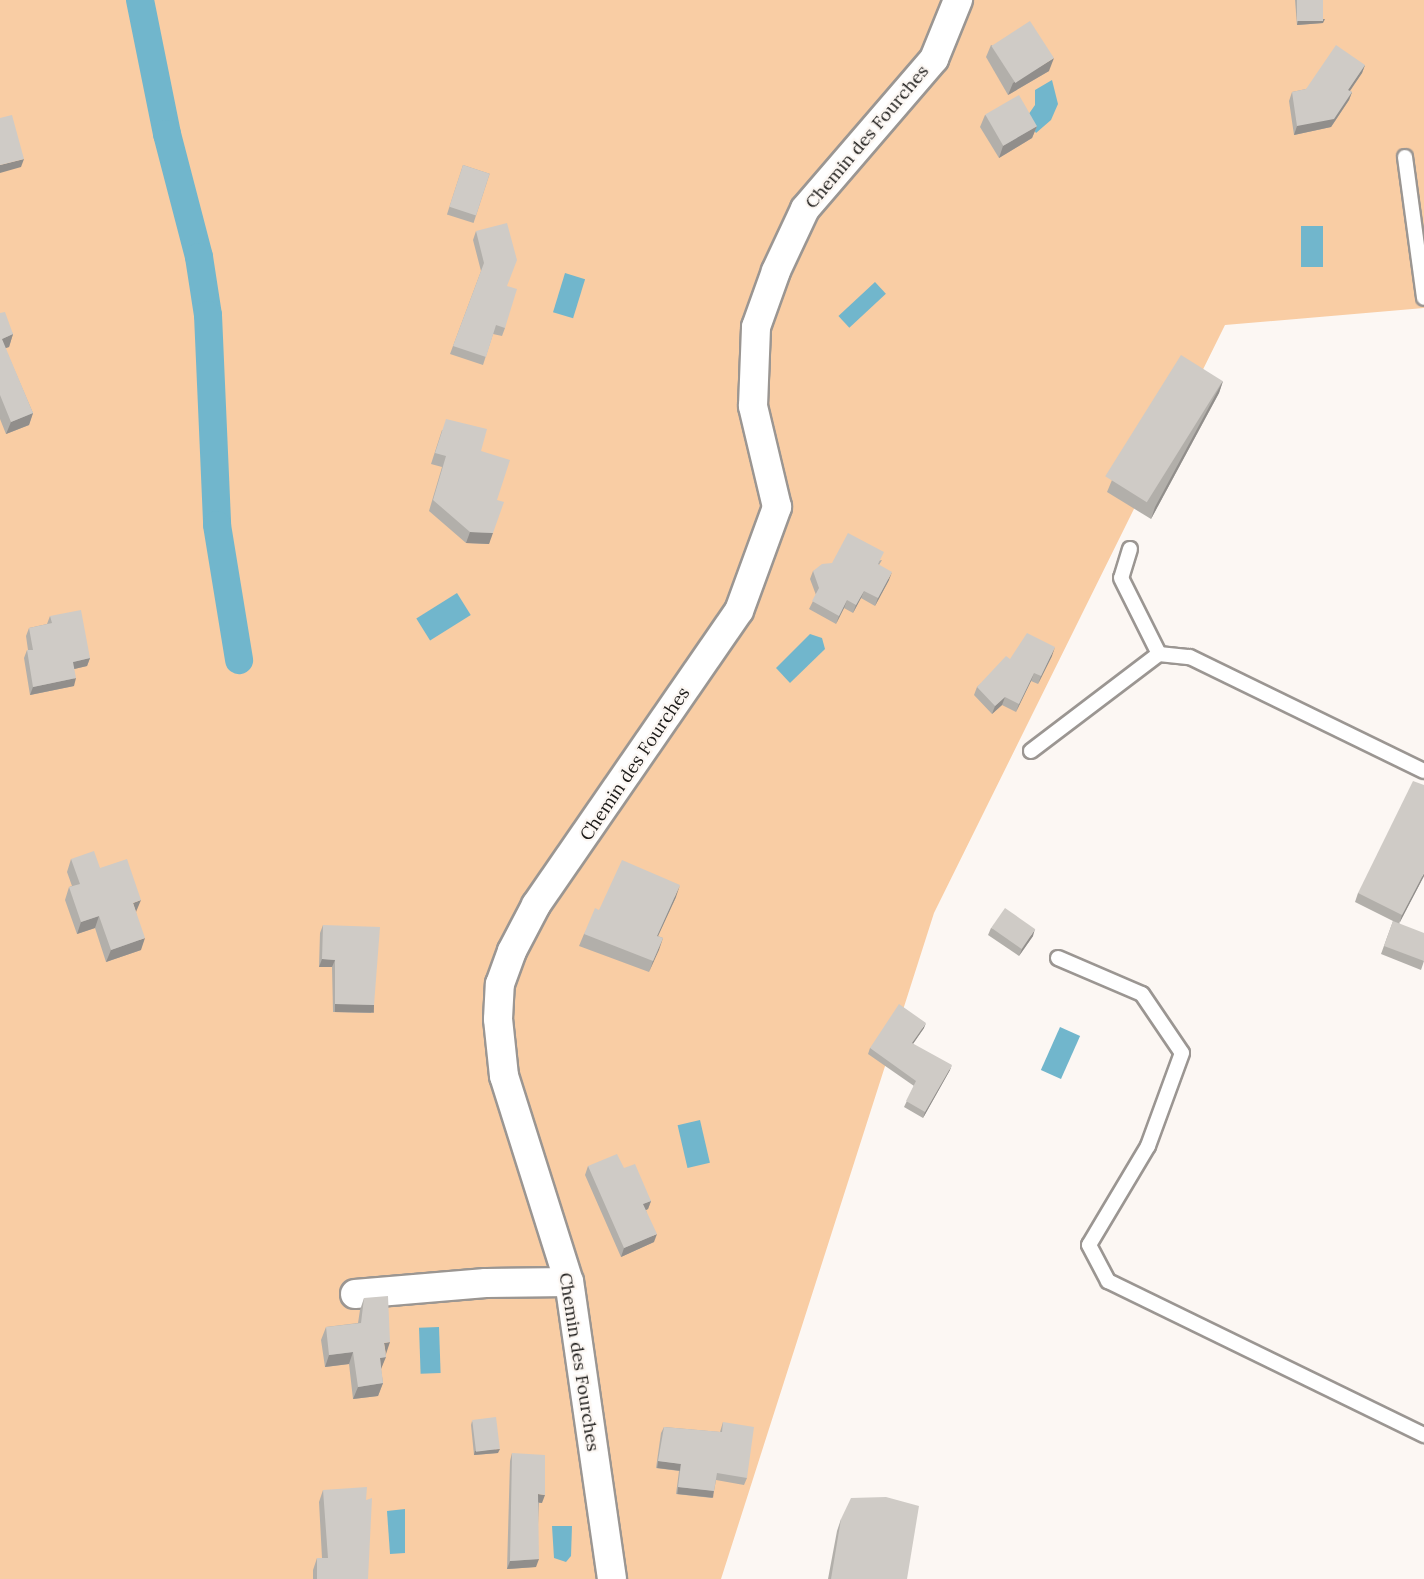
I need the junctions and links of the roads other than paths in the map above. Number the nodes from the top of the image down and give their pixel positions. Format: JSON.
{"nodes":[{"id":1,"x":958,"y":0,"type":"edge"},
{"id":2,"x":1406,"y":157,"type":"dead end"},
{"id":3,"x":1424,"y":298,"type":"edge"},
{"id":4,"x":1130,"y":549,"type":"dead end"},
{"id":5,"x":1159,"y":654,"type":"junction"},
{"id":6,"x":1030,"y":751,"type":"dead end"},
{"id":7,"x":1424,"y":771,"type":"edge"},
{"id":8,"x":1058,"y":957,"type":"dead end"},
{"id":9,"x":569,"y":1282,"type":"junction"},
{"id":10,"x":355,"y":1294,"type":"dead end"},
{"id":11,"x":1424,"y":1436,"type":"edge"},
{"id":12,"x":612,"y":1579,"type":"edge"}],
"edges":[{"from":1,"to":9,"type":"street","name":"Chemin des Fourches"},
{"from":2,"to":3,"type":"lane"},
{"from":4,"to":5,"type":"lane"},
{"from":5,"to":6,"type":"lane"},
{"from":5,"to":7,"type":"lane"},
{"from":8,"to":11,"type":"lane"},
{"from":9,"to":10,"type":"street"},
{"from":9,"to":12,"type":"street","name":"Chemin des Fourches"}]}
